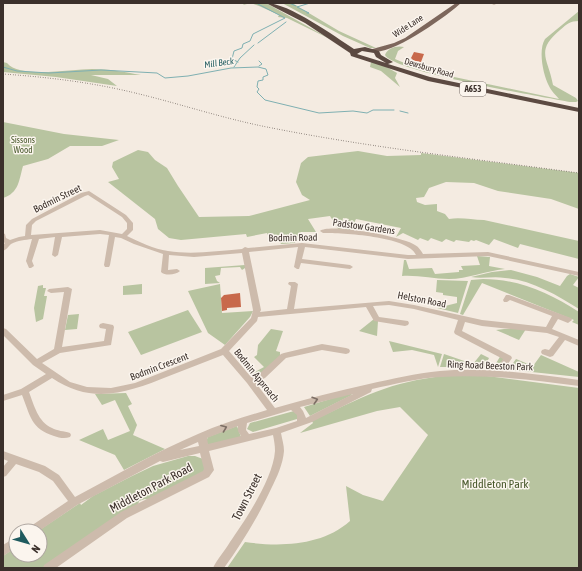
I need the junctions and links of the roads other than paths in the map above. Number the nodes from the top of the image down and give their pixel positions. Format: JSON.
{"nodes":[{"id":1,"x":269,"y":3,"type":"edge"},
{"id":2,"x":277,"y":3,"type":"edge"},
{"id":3,"x":459,"y":3,"type":"edge"},
{"id":4,"x":553,"y":3,"type":"edge"},
{"id":5,"x":570,"y":3,"type":"edge"},
{"id":6,"x":387,"y":48,"type":"junction"},
{"id":7,"x":364,"y":49,"type":"junction"},
{"id":8,"x":372,"y":50,"type":"junction"},
{"id":9,"x":354,"y":52,"type":"junction"},
{"id":10,"x":378,"y":56,"type":"junction"},
{"id":11,"x":369,"y":59,"type":"junction"},
{"id":12,"x":390,"y":62,"type":"junction"},
{"id":13,"x":579,"y":106,"type":"edge"},
{"id":14,"x":579,"y":110,"type":"edge"},
{"id":15,"x":323,"y":231,"type":"dead end"},
{"id":16,"x":112,"y":234,"type":"junction"},
{"id":17,"x":3,"y":235,"type":"edge"},
{"id":18,"x":59,"y":235,"type":"junction"},
{"id":19,"x":124,"y":236,"type":"junction"},
{"id":20,"x":36,"y":237,"type":"junction"},
{"id":21,"x":28,"y":238,"type":"junction"},
{"id":22,"x":9,"y":243,"type":"junction"},
{"id":23,"x":302,"y":245,"type":"junction"},
{"id":24,"x":3,"y":249,"type":"edge"},
{"id":25,"x":245,"y":249,"type":"junction"},
{"id":26,"x":166,"y":253,"type":"junction"},
{"id":27,"x":56,"y":255,"type":"dead end"},
{"id":28,"x":420,"y":256,"type":"junction"},
{"id":29,"x":108,"y":265,"type":"dead end"},
{"id":30,"x":31,"y":266,"type":"dead end"},
{"id":31,"x":350,"y":267,"type":"dead end"},
{"id":32,"x":177,"y":271,"type":"dead end"},
{"id":33,"x":579,"y":274,"type":"edge"},
{"id":34,"x":291,"y":284,"type":"dead end"},
{"id":35,"x":51,"y":291,"type":"dead end"},
{"id":36,"x":507,"y":300,"type":"dead end"},
{"id":37,"x":368,"y":304,"type":"junction"},
{"id":38,"x":290,"y":312,"type":"junction"},
{"id":39,"x":256,"y":315,"type":"junction"},
{"id":40,"x":556,"y":315,"type":"junction"},
{"id":41,"x":462,"y":319,"type":"junction"},
{"id":42,"x":568,"y":320,"type":"dead end"},
{"id":43,"x":404,"y":323,"type":"dead end"},
{"id":44,"x":104,"y":326,"type":"dead end"},
{"id":45,"x":548,"y":330,"type":"junction"},
{"id":46,"x":3,"y":331,"type":"edge"},
{"id":47,"x":563,"y":336,"type":"junction"},
{"id":48,"x":579,"y":343,"type":"edge"},
{"id":49,"x":58,"y":350,"type":"junction"},
{"id":50,"x":224,"y":351,"type":"junction"},
{"id":51,"x":346,"y":351,"type":"dead end"},
{"id":52,"x":545,"y":352,"type":"dead end"},
{"id":53,"x":505,"y":362,"type":"dead end"},
{"id":54,"x":36,"y":363,"type":"junction"},
{"id":55,"x":51,"y":375,"type":"junction"},
{"id":56,"x":250,"y":381,"type":"junction"},
{"id":57,"x":579,"y":383,"type":"edge"},
{"id":58,"x":377,"y":385,"type":"junction"},
{"id":59,"x":24,"y":391,"type":"junction"},
{"id":60,"x":3,"y":398,"type":"edge"},
{"id":61,"x":292,"y":407,"type":"junction"},
{"id":62,"x":273,"y":412,"type":"junction"},
{"id":63,"x":243,"y":421,"type":"junction"},
{"id":64,"x":301,"y":423,"type":"junction"},
{"id":65,"x":276,"y":431,"type":"junction"},
{"id":66,"x":67,"y":435,"type":"dead end"},
{"id":67,"x":202,"y":436,"type":"junction"},
{"id":68,"x":247,"y":438,"type":"junction"},
{"id":69,"x":204,"y":449,"type":"junction"},
{"id":70,"x":3,"y":455,"type":"edge"},
{"id":71,"x":15,"y":459,"type":"junction"},
{"id":72,"x":156,"y":460,"type":"junction"},
{"id":73,"x":3,"y":473,"type":"edge"},
{"id":74,"x":74,"y":502,"type":"junction"},
{"id":75,"x":43,"y":523,"type":"edge"},
{"id":76,"x":48,"y":568,"type":"edge"},
{"id":77,"x":218,"y":568,"type":"edge"}],
"edges":[{"from":1,"to":9,"type":"highway","name":"Dewsbury Road","number":"A653"},
{"from":2,"to":7,"type":"highway"},
{"from":3,"to":6,"type":"main road","name":"Wide Lane"},
{"from":4,"to":5,"type":"street"},
{"from":6,"to":8,"type":"main road","name":"Wide Lane"},
{"from":6,"to":10,"type":"main road","name":"Wide Lane"},
{"from":6,"to":12,"type":"main road"},
{"from":7,"to":8,"type":"highway"},
{"from":7,"to":9,"type":"highway"},
{"from":8,"to":10,"type":"highway","name":"Dewsbury Road","number":"A653"},
{"from":9,"to":11,"type":"highway","name":"Dewsbury Road","number":"A653"},
{"from":10,"to":11,"type":"highway"},
{"from":10,"to":12,"type":"highway","name":"Dewsbury Road","number":"A653"},
{"from":11,"to":14,"type":"highway","name":"Dewsbury Road","number":"A653"},
{"from":12,"to":13,"type":"highway","name":"Dewsbury Road","number":"A653"},
{"from":15,"to":28,"type":"street","name":"Padstow Gardens"},
{"from":16,"to":18,"type":"street","name":"Bodmin Road"},
{"from":16,"to":19,"type":"street","name":"Bodmin Road"},
{"from":16,"to":29,"type":"street"},
{"from":17,"to":22,"type":"street"},
{"from":18,"to":20,"type":"street","name":"Bodmin Road"},
{"from":18,"to":27,"type":"street"},
{"from":19,"to":21,"type":"street","name":"Bodmin Street"},
{"from":19,"to":26,"type":"street","name":"Bodmin Road"},
{"from":20,"to":21,"type":"street","name":"Bodmin Road"},
{"from":20,"to":30,"type":"street"},
{"from":21,"to":22,"type":"street","name":"Bodmin Road"},
{"from":22,"to":24,"type":"street"},
{"from":23,"to":25,"type":"street","name":"Bodmin Road"},
{"from":23,"to":28,"type":"street","name":"Bodmin Road"},
{"from":23,"to":31,"type":"street"},
{"from":25,"to":26,"type":"street","name":"Bodmin Road"},
{"from":25,"to":39,"type":"street"},
{"from":26,"to":32,"type":"street"},
{"from":28,"to":33,"type":"street","name":"Bodmin Road"},
{"from":34,"to":38,"type":"street"},
{"from":35,"to":49,"type":"street"},
{"from":36,"to":40,"type":"street"},
{"from":37,"to":38,"type":"street","name":"Helston Road"},
{"from":37,"to":41,"type":"street","name":"Helston Road"},
{"from":37,"to":43,"type":"street"},
{"from":38,"to":39,"type":"street","name":"Helston Road"},
{"from":39,"to":50,"type":"street","name":"Bodmin Crescent"},
{"from":40,"to":42,"type":"street"},
{"from":40,"to":45,"type":"street"},
{"from":41,"to":45,"type":"street","name":"Helston Road"},
{"from":41,"to":53,"type":"street"},
{"from":44,"to":49,"type":"street"},
{"from":45,"to":47,"type":"street","name":"Helston Road"},
{"from":46,"to":54,"type":"street","name":"Bodmin Crescent"},
{"from":47,"to":48,"type":"street","name":"Helston Road"},
{"from":47,"to":52,"type":"street"},
{"from":49,"to":54,"type":"street"},
{"from":50,"to":55,"type":"street","name":"Bodmin Crescent"},
{"from":50,"to":56,"type":"street","name":"Bodmin Approach"},
{"from":51,"to":56,"type":"street"},
{"from":54,"to":55,"type":"street","name":"Bodmin Crescent"},
{"from":55,"to":59,"type":"street"},
{"from":56,"to":62,"type":"street","name":"Bodmin Approach"},
{"from":57,"to":58,"type":"street","name":"Ring Road Beeston Park"},
{"from":61,"to":58,"type":"street","name":"Ring Road Beeston Park","one_way":true},
{"from":58,"to":64,"type":"street","name":"Ring Road Beeston Park"},
{"from":59,"to":60,"type":"street"},
{"from":59,"to":66,"type":"street"},
{"from":61,"to":62,"type":"street","name":"Ring Road Beeston Park"},
{"from":61,"to":64,"type":"street"},
{"from":62,"to":63,"type":"street","name":"Middleton Park Road"},
{"from":67,"to":63,"type":"street","name":"Middleton Park Road","one_way":true},
{"from":63,"to":68,"type":"street"},
{"from":64,"to":65,"type":"street","name":"Ring Road Beeston Park"},
{"from":65,"to":68,"type":"street","name":"Middleton Park Road"},
{"from":65,"to":77,"type":"street","name":"Town Street"},
{"from":67,"to":69,"type":"street","name":"Middleton Park Road"},
{"from":67,"to":72,"type":"street","name":"Middleton Park Road"},
{"from":68,"to":69,"type":"street","name":"Middleton Park Road"},
{"from":69,"to":72,"type":"street","name":"Middleton Park Road"},
{"from":69,"to":76,"type":"street","name":"Middleton Park Road"},
{"from":70,"to":71,"type":"street"},
{"from":71,"to":73,"type":"street"},
{"from":71,"to":74,"type":"street"},
{"from":72,"to":74,"type":"street","name":"Middleton Park Road"},
{"from":74,"to":75,"type":"street","name":"Middleton Park Road"}]}
